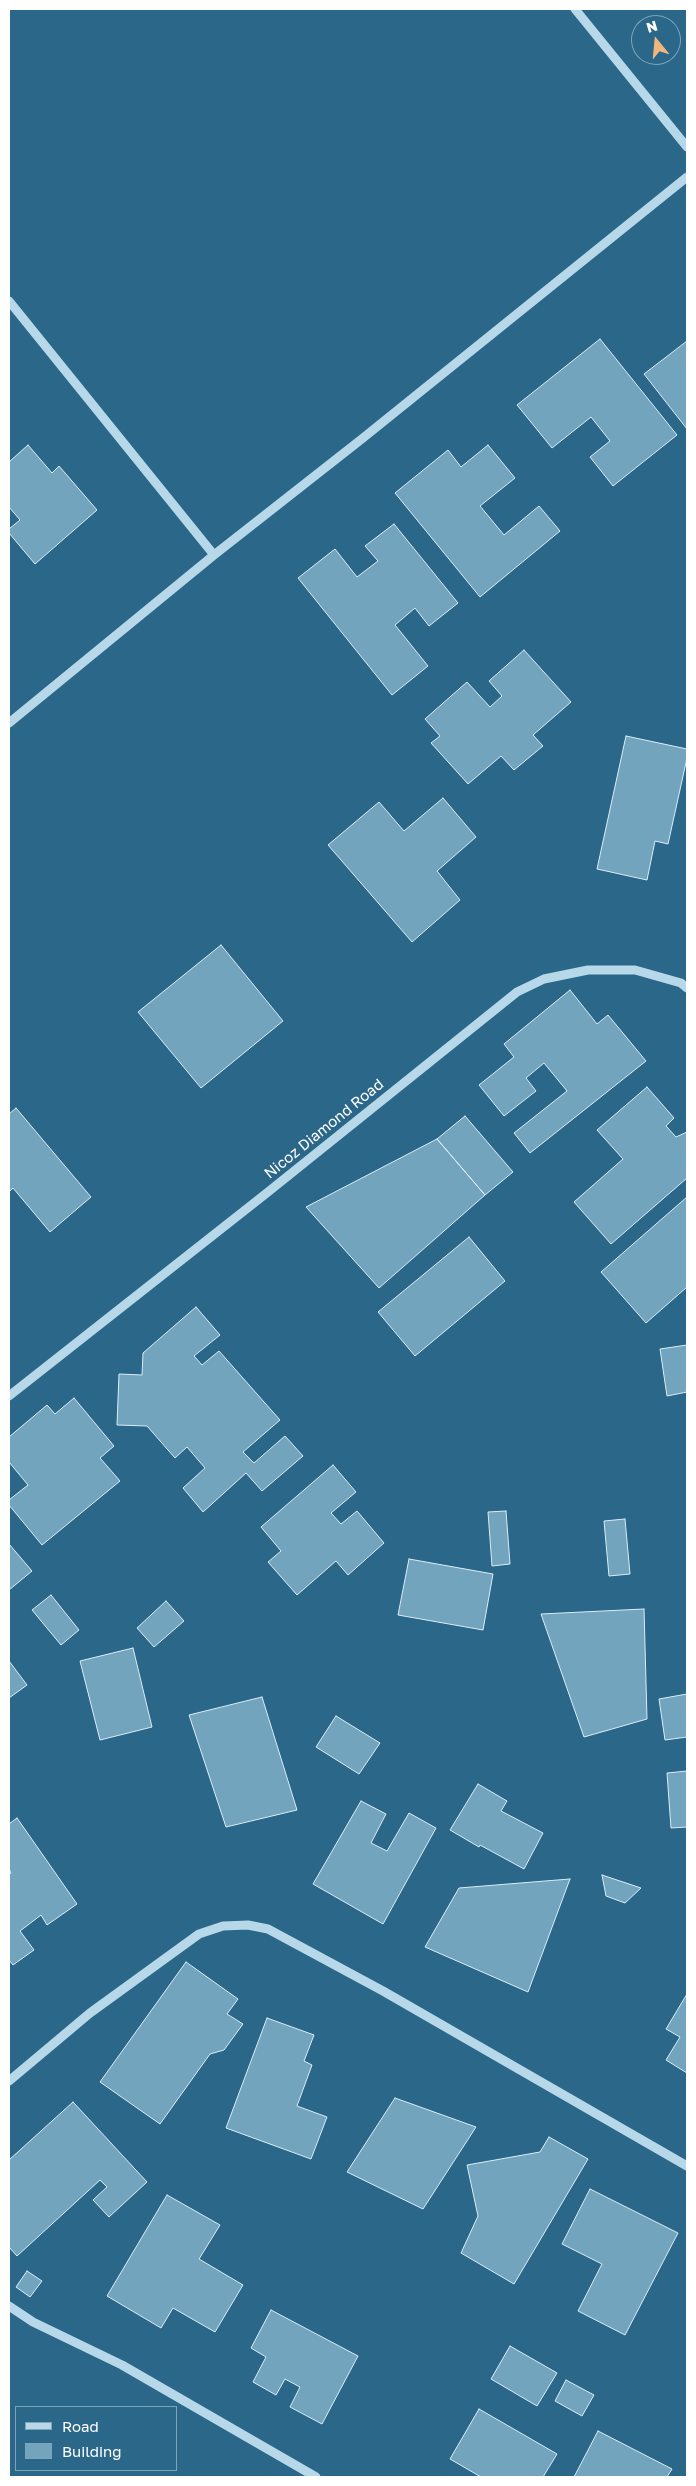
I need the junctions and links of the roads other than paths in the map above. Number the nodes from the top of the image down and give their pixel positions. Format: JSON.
{"nodes":[{"id":1,"x":575,"y":9,"type":"edge"},
{"id":2,"x":687,"y":147,"type":"edge"},
{"id":3,"x":687,"y":176,"type":"edge"},
{"id":4,"x":9,"y":301,"type":"edge"},
{"id":5,"x":214,"y":555,"type":"junction"},
{"id":6,"x":9,"y":724,"type":"edge"},
{"id":7,"x":687,"y":988,"type":"edge"},
{"id":8,"x":9,"y":1396,"type":"edge"},
{"id":9,"x":9,"y":2081,"type":"edge"},
{"id":10,"x":687,"y":2166,"type":"edge"},
{"id":11,"x":9,"y":2306,"type":"edge"},
{"id":12,"x":316,"y":2477,"type":"edge"}],
"edges":[{"from":1,"to":2,"type":"street"},
{"from":3,"to":5,"type":"street"},
{"from":4,"to":5,"type":"street"},
{"from":5,"to":6,"type":"street"},
{"from":7,"to":8,"type":"street","name":"Nicoz Diamond Road"},
{"from":9,"to":10,"type":"street"},
{"from":11,"to":12,"type":"street"}]}
